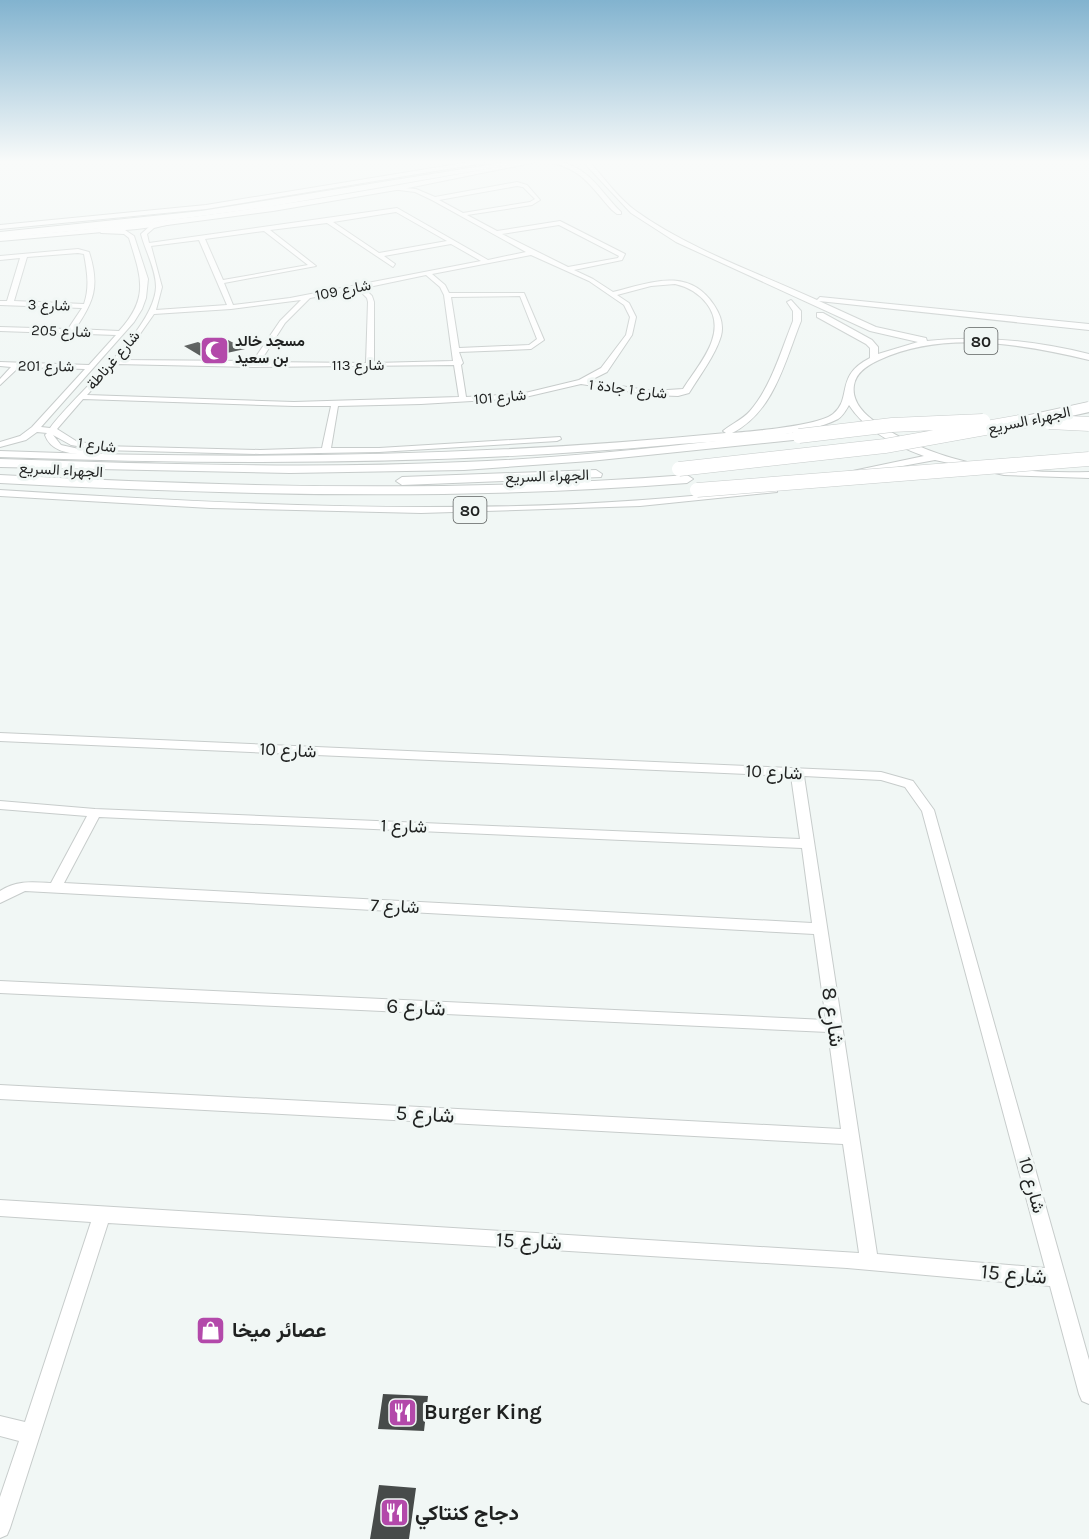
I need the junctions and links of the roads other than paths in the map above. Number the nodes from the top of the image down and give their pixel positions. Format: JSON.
{"nodes":[{"id":1,"x":88,"y":232,"type":"joint"},
{"id":2,"x":93,"y":232,"type":"edge"},
{"id":3,"x":119,"y":232,"type":"edge"},
{"id":4,"x":146,"y":232,"type":"edge"},
{"id":5,"x":253,"y":232,"type":"edge"},
{"id":6,"x":268,"y":232,"type":"edge"},
{"id":7,"x":344,"y":232,"type":"edge"},
{"id":8,"x":435,"y":232,"type":"edge"},
{"id":9,"x":505,"y":232,"type":"edge"},
{"id":10,"x":577,"y":232,"type":"edge"},
{"id":11,"x":665,"y":232,"type":"edge"},
{"id":12,"x":0,"y":233,"type":"edge"},
{"id":13,"x":498,"y":233,"type":"joint"},
{"id":14,"x":144,"y":234,"type":"junction"},
{"id":15,"x":131,"y":235,"type":"junction"},
{"id":16,"x":658,"y":238,"type":"dead end"},
{"id":17,"x":202,"y":239,"type":"junction"},
{"id":18,"x":452,"y":242,"type":"junction"},
{"id":19,"x":147,"y":245,"type":"junction"},
{"id":20,"x":532,"y":253,"type":"junction"},
{"id":21,"x":379,"y":255,"type":"junction"},
{"id":22,"x":24,"y":256,"type":"junction"},
{"id":23,"x":0,"y":258,"type":"edge"},
{"id":24,"x":487,"y":262,"type":"junction"},
{"id":25,"x":393,"y":265,"type":"dead end"},
{"id":26,"x":569,"y":269,"type":"junction"},
{"id":27,"x":428,"y":274,"type":"junction"},
{"id":28,"x":221,"y":282,"type":"junction"},
{"id":29,"x":360,"y":287,"type":"junction"},
{"id":30,"x":760,"y":287,"type":"dead end"},
{"id":31,"x":145,"y":294,"type":"junction"},
{"id":32,"x":158,"y":294,"type":"junction"},
{"id":33,"x":611,"y":294,"type":"junction"},
{"id":34,"x":447,"y":295,"type":"junction"},
{"id":35,"x":308,"y":297,"type":"junction"},
{"id":36,"x":781,"y":297,"type":"dead end"},
{"id":37,"x":795,"y":298,"type":"junction"},
{"id":38,"x":0,"y":303,"type":"edge"},
{"id":39,"x":10,"y":303,"type":"junction"},
{"id":40,"x":88,"y":306,"type":"junction"},
{"id":41,"x":231,"y":307,"type":"junction"},
{"id":42,"x":832,"y":310,"type":"junction"},
{"id":43,"x":152,"y":312,"type":"junction"},
{"id":44,"x":816,"y":314,"type":"junction"},
{"id":45,"x":1089,"y":327,"type":"edge"},
{"id":46,"x":0,"y":329,"type":"edge"},
{"id":47,"x":69,"y":331,"type":"junction"},
{"id":48,"x":121,"y":333,"type":"junction"},
{"id":49,"x":946,"y":342,"type":"junction"},
{"id":50,"x":457,"y":350,"type":"junction"},
{"id":51,"x":1089,"y":357,"type":"edge"},
{"id":52,"x":874,"y":359,"type":"junction"},
{"id":53,"x":113,"y":362,"type":"junction"},
{"id":54,"x":459,"y":363,"type":"junction"},
{"id":55,"x":0,"y":364,"type":"edge"},
{"id":56,"x":17,"y":365,"type":"junction"},
{"id":57,"x":254,"y":365,"type":"junction"},
{"id":58,"x":370,"y":365,"type":"junction"},
{"id":59,"x":91,"y":367,"type":"junction"},
{"id":60,"x":581,"y":382,"type":"junction"},
{"id":61,"x":0,"y":383,"type":"edge"},
{"id":62,"x":850,"y":395,"type":"junction"},
{"id":63,"x":80,"y":398,"type":"junction"},
{"id":64,"x":463,"y":400,"type":"junction"},
{"id":65,"x":335,"y":403,"type":"junction"},
{"id":66,"x":1089,"y":407,"type":"edge"},
{"id":67,"x":1089,"y":418,"type":"edge"},
{"id":68,"x":1089,"y":424,"type":"edge"},
{"id":69,"x":35,"y":429,"type":"junction"},
{"id":70,"x":52,"y":430,"type":"junction"},
{"id":71,"x":556,"y":439,"type":"dead end"},
{"id":72,"x":692,"y":440,"type":"junction"},
{"id":73,"x":0,"y":446,"type":"edge"},
{"id":74,"x":326,"y":451,"type":"junction"},
{"id":75,"x":0,"y":454,"type":"edge"},
{"id":76,"x":937,"y":456,"type":"junction"},
{"id":77,"x":123,"y":459,"type":"junction"},
{"id":78,"x":1089,"y":459,"type":"edge"},
{"id":79,"x":0,"y":465,"type":"edge"},
{"id":80,"x":683,"y":474,"type":"junction"},
{"id":81,"x":1089,"y":475,"type":"edge"},
{"id":82,"x":0,"y":480,"type":"edge"},
{"id":83,"x":74,"y":483,"type":"junction"},
{"id":84,"x":0,"y":493,"type":"edge"},
{"id":85,"x":0,"y":737,"type":"edge"},
{"id":86,"x":797,"y":773,"type":"junction"},
{"id":87,"x":0,"y":805,"type":"edge"},
{"id":88,"x":95,"y":813,"type":"junction"},
{"id":89,"x":808,"y":844,"type":"junction"},
{"id":90,"x":55,"y":888,"type":"junction"},
{"id":91,"x":0,"y":898,"type":"edge"},
{"id":92,"x":820,"y":929,"type":"junction"},
{"id":93,"x":1,"y":988,"type":"edge"},
{"id":94,"x":834,"y":1026,"type":"junction"},
{"id":95,"x":0,"y":1092,"type":"edge"},
{"id":96,"x":851,"y":1137,"type":"junction"},
{"id":97,"x":0,"y":1209,"type":"edge"},
{"id":98,"x":102,"y":1215,"type":"junction"},
{"id":99,"x":869,"y":1262,"type":"junction"},
{"id":100,"x":1057,"y":1278,"type":"junction"},
{"id":101,"x":1089,"y":1394,"type":"edge"},
{"id":102,"x":0,"y":1426,"type":"edge"},
{"id":103,"x":31,"y":1434,"type":"junction"},
{"id":104,"x":0,"y":1528,"type":"edge"}],
"edges":[{"from":1,"to":2,"type":"street"},
{"from":1,"to":12,"type":"main road"},
{"from":3,"to":15,"type":"street"},
{"from":4,"to":14,"type":"street"},
{"from":5,"to":17,"type":"street"},
{"from":6,"to":28,"type":"street"},
{"from":7,"to":21,"type":"street"},
{"from":8,"to":18,"type":"street"},
{"from":9,"to":13,"type":"street"},
{"from":10,"to":26,"type":"street"},
{"from":11,"to":37,"type":"main road"},
{"from":13,"to":20,"type":"street","name":"شارع 101"},
{"from":14,"to":15,"type":"street"},
{"from":14,"to":19,"type":"street"},
{"from":15,"to":31,"type":"street"},
{"from":16,"to":30,"type":"main road"},
{"from":17,"to":19,"type":"street"},
{"from":17,"to":28,"type":"street"},
{"from":18,"to":21,"type":"street"},
{"from":18,"to":24,"type":"street"},
{"from":19,"to":32,"type":"street"},
{"from":20,"to":24,"type":"street","name":"شارع 109"},
{"from":20,"to":26,"type":"street","name":"شارع 101"},
{"from":21,"to":25,"type":"street"},
{"from":22,"to":23,"type":"street"},
{"from":22,"to":39,"type":"street","name":"شارع 3"},
{"from":22,"to":40,"type":"street"},
{"from":24,"to":27,"type":"street","name":"شارع 109"},
{"from":26,"to":33,"type":"street","name":"شارع 101"},
{"from":27,"to":29,"type":"street","name":"شارع 109"},
{"from":27,"to":34,"type":"street"},
{"from":28,"to":41,"type":"street"},
{"from":29,"to":35,"type":"street","name":"شارع 109"},
{"from":29,"to":58,"type":"street"},
{"from":31,"to":32,"type":"street"},
{"from":31,"to":48,"type":"street","name":"شارع غرناطة"},
{"from":32,"to":43,"type":"street","name":"شارع غرناطة"},
{"from":33,"to":60,"type":"street","name":"شارع 101"},
{"from":33,"to":60,"type":"street","name":"شارع 1 جادة 1"},
{"from":34,"to":50,"type":"street"},
{"from":34,"to":50,"type":"street"},
{"from":35,"to":41,"type":"street","name":"شارع 109"},
{"from":35,"to":57,"type":"street"},
{"from":36,"to":37,"type":"main road"},
{"from":37,"to":42,"type":"main road"},
{"from":37,"to":44,"type":"main road"},
{"from":37,"to":45,"type":"main road"},
{"from":37,"to":72,"type":"main road"},
{"from":38,"to":39,"type":"street","name":"شارع 3"},
{"from":39,"to":40,"type":"street","name":"شارع 3"},
{"from":40,"to":47,"type":"street"},
{"from":41,"to":43,"type":"street","name":"شارع 109"},
{"from":42,"to":44,"type":"main road"},
{"from":42,"to":49,"type":"main road"},
{"from":43,"to":53,"type":"street","name":"شارع غرناطة"},
{"from":44,"to":52,"type":"main road"},
{"from":46,"to":47,"type":"street","name":"شارع 205"},
{"from":47,"to":48,"type":"street","name":"شارع 205"},
{"from":48,"to":59,"type":"street","name":"شارع غرناطة"},
{"from":49,"to":51,"type":"main road","number":"80"},
{"from":49,"to":52,"type":"main road","number":"80"},
{"from":50,"to":54,"type":"street"},
{"from":52,"to":62,"type":"main road","number":"80"},
{"from":53,"to":57,"type":"street","name":"شارع 113"},
{"from":53,"to":63,"type":"street","name":"شارع غرناطة"},
{"from":54,"to":58,"type":"street","name":"شارع 113"},
{"from":54,"to":64,"type":"street"},
{"from":55,"to":56,"type":"street","name":"شارع 201"},
{"from":56,"to":59,"type":"street","name":"شارع 201"},
{"from":56,"to":61,"type":"street"},
{"from":57,"to":58,"type":"street","name":"شارع 113"},
{"from":59,"to":69,"type":"street","name":"شارع غرناطة"},
{"from":60,"to":64,"type":"street","name":"شارع 101"},
{"from":62,"to":72,"type":"main road","name":"الجهراء السريع","number":"80"},
{"from":62,"to":76,"type":"main road","number":"80"},
{"from":63,"to":65,"type":"street","name":"شارع 101"},
{"from":63,"to":70,"type":"street","name":"شارع غرناطة"},
{"from":64,"to":65,"type":"street","name":"شارع 101"},
{"from":65,"to":74,"type":"street"},
{"from":66,"to":80,"type":"highway","name":"الجهراء السريع","number":"80","bridge":true},
{"from":67,"to":80,"type":"highway","name":"الجهراء السريع","number":"80","bridge":true},
{"from":68,"to":79,"type":"highway","bridge":true},
{"from":69,"to":70,"type":"street"},
{"from":69,"to":73,"type":"street","name":"شارع غرناطة"},
{"from":70,"to":74,"type":"street","name":"شارع 1"},
{"from":70,"to":77,"type":"street"},
{"from":71,"to":74,"type":"street","name":"شارع 1"},
{"from":72,"to":77,"type":"main road","name":"الجهراء السريع","number":"80"},
{"from":75,"to":77,"type":"main road","name":"الجهراء السريع","number":"80"},
{"from":76,"to":81,"type":"main road","number":"80"},
{"from":76,"to":84,"type":"main road","name":"الجهراء السريع","number":"80"},
{"from":78,"to":83,"type":"highway","bridge":true},
{"from":79,"to":80,"type":"highway","name":"الجهراء السريع","number":"80"},
{"from":80,"to":83,"type":"highway","name":"الجهراء السريع","number":"80"},
{"from":82,"to":83,"type":"highway","name":"الجهراء السريع","number":"80"},
{"from":85,"to":86,"type":"street","name":"شارع 10"},
{"from":86,"to":89,"type":"street","name":"شارع 8"},
{"from":86,"to":100,"type":"street","name":"شارع 10"},
{"from":87,"to":88,"type":"street","name":"شارع 1"},
{"from":88,"to":89,"type":"street","name":"شارع 1"},
{"from":88,"to":90,"type":"street"},
{"from":89,"to":92,"type":"street","name":"شارع 8"},
{"from":90,"to":91,"type":"street","name":"شارع 7"},
{"from":90,"to":92,"type":"street","name":"شارع 7"},
{"from":92,"to":94,"type":"street","name":"شارع 8"},
{"from":93,"to":94,"type":"street","name":"شارع 6"},
{"from":94,"to":96,"type":"street","name":"شارع 8"},
{"from":95,"to":96,"type":"street","name":"شارع 5"},
{"from":96,"to":99,"type":"street","name":"شارع 8"},
{"from":97,"to":98,"type":"street","name":"شارع 15"},
{"from":98,"to":99,"type":"street","name":"شارع 15"},
{"from":98,"to":103,"type":"street"},
{"from":99,"to":100,"type":"street","name":"شارع 15"},
{"from":100,"to":101,"type":"street","name":"شارع 10"},
{"from":102,"to":103,"type":"street"},
{"from":103,"to":104,"type":"street"}]}
